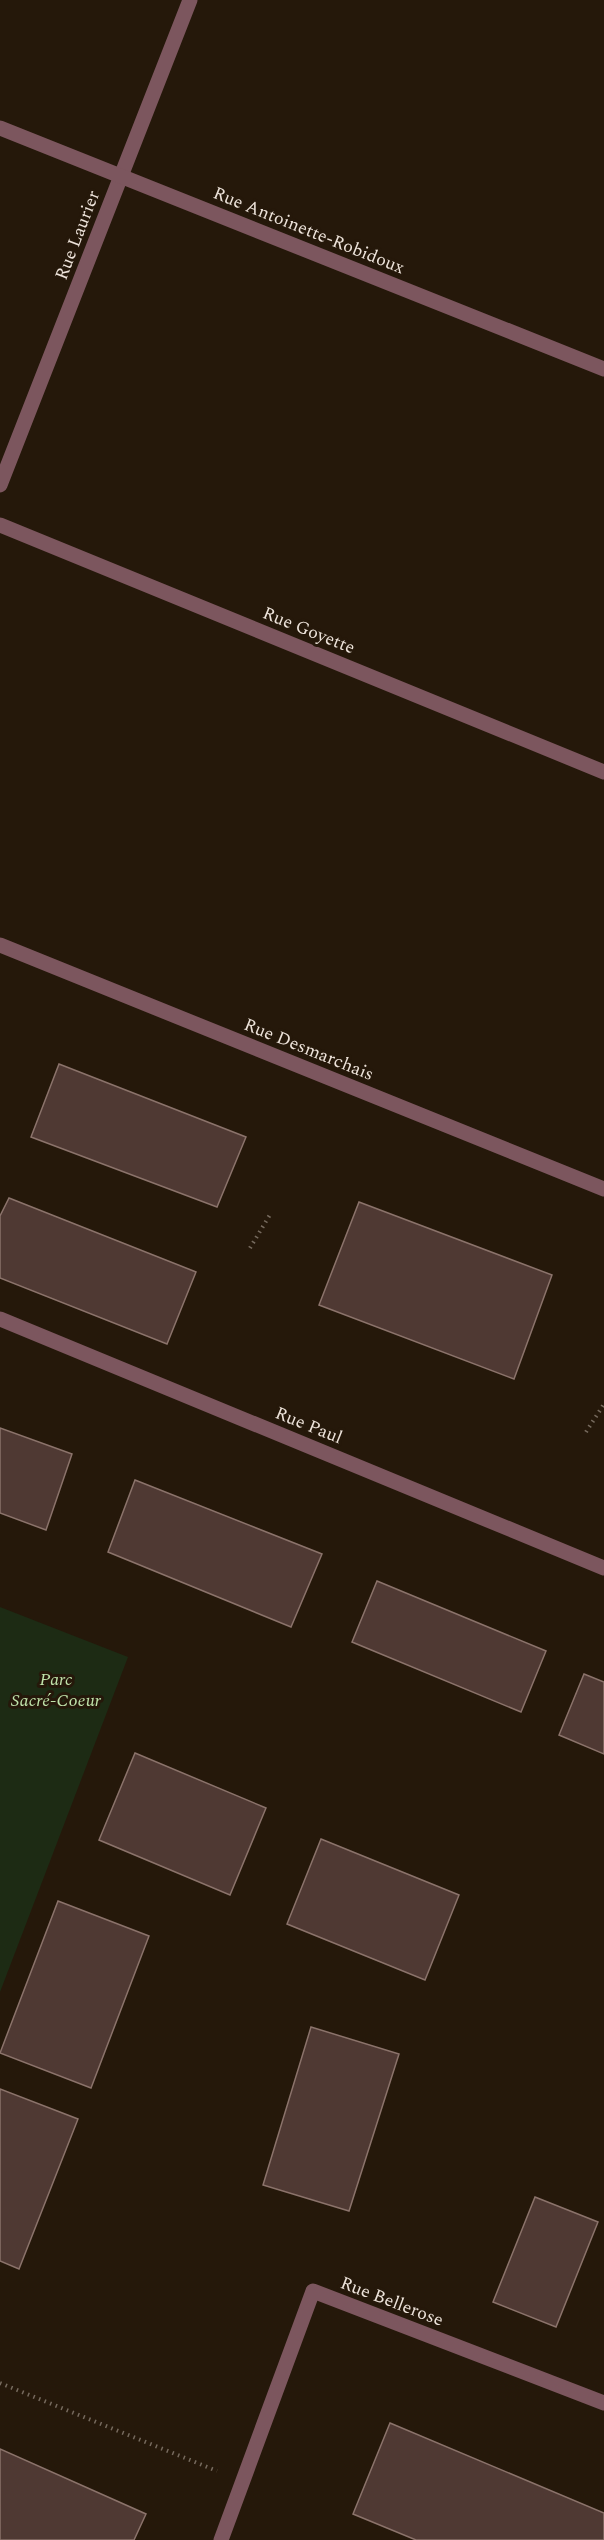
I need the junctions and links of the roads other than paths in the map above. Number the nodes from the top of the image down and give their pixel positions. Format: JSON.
{"nodes":[{"id":1,"x":190,"y":0,"type":"edge"},
{"id":2,"x":0,"y":128,"type":"edge"},
{"id":3,"x":121,"y":176,"type":"junction"},
{"id":4,"x":604,"y":369,"type":"edge"},
{"id":5,"x":0,"y":485,"type":"edge"},
{"id":6,"x":0,"y":525,"type":"edge"},
{"id":7,"x":604,"y":772,"type":"edge"},
{"id":8,"x":0,"y":945,"type":"edge"},
{"id":9,"x":604,"y":1189,"type":"edge"},
{"id":10,"x":0,"y":1319,"type":"edge"},
{"id":11,"x":604,"y":1568,"type":"edge"},
{"id":12,"x":604,"y":2403,"type":"edge"},
{"id":13,"x":221,"y":2540,"type":"edge"}],
"edges":[{"from":1,"to":3,"type":"street","name":"Rue Laurier"},
{"from":2,"to":3,"type":"street","name":"Rue Antoinette-Robidoux"},
{"from":3,"to":4,"type":"street","name":"Rue Antoinette-Robidoux"},
{"from":3,"to":5,"type":"street","name":"Rue Laurier"},
{"from":6,"to":7,"type":"street","name":"Rue Goyette"},
{"from":8,"to":9,"type":"street","name":"Rue Desmarchais"},
{"from":10,"to":11,"type":"street","name":"Rue Paul"},
{"from":12,"to":13,"type":"street","name":"Rue Bellerose"}]}
